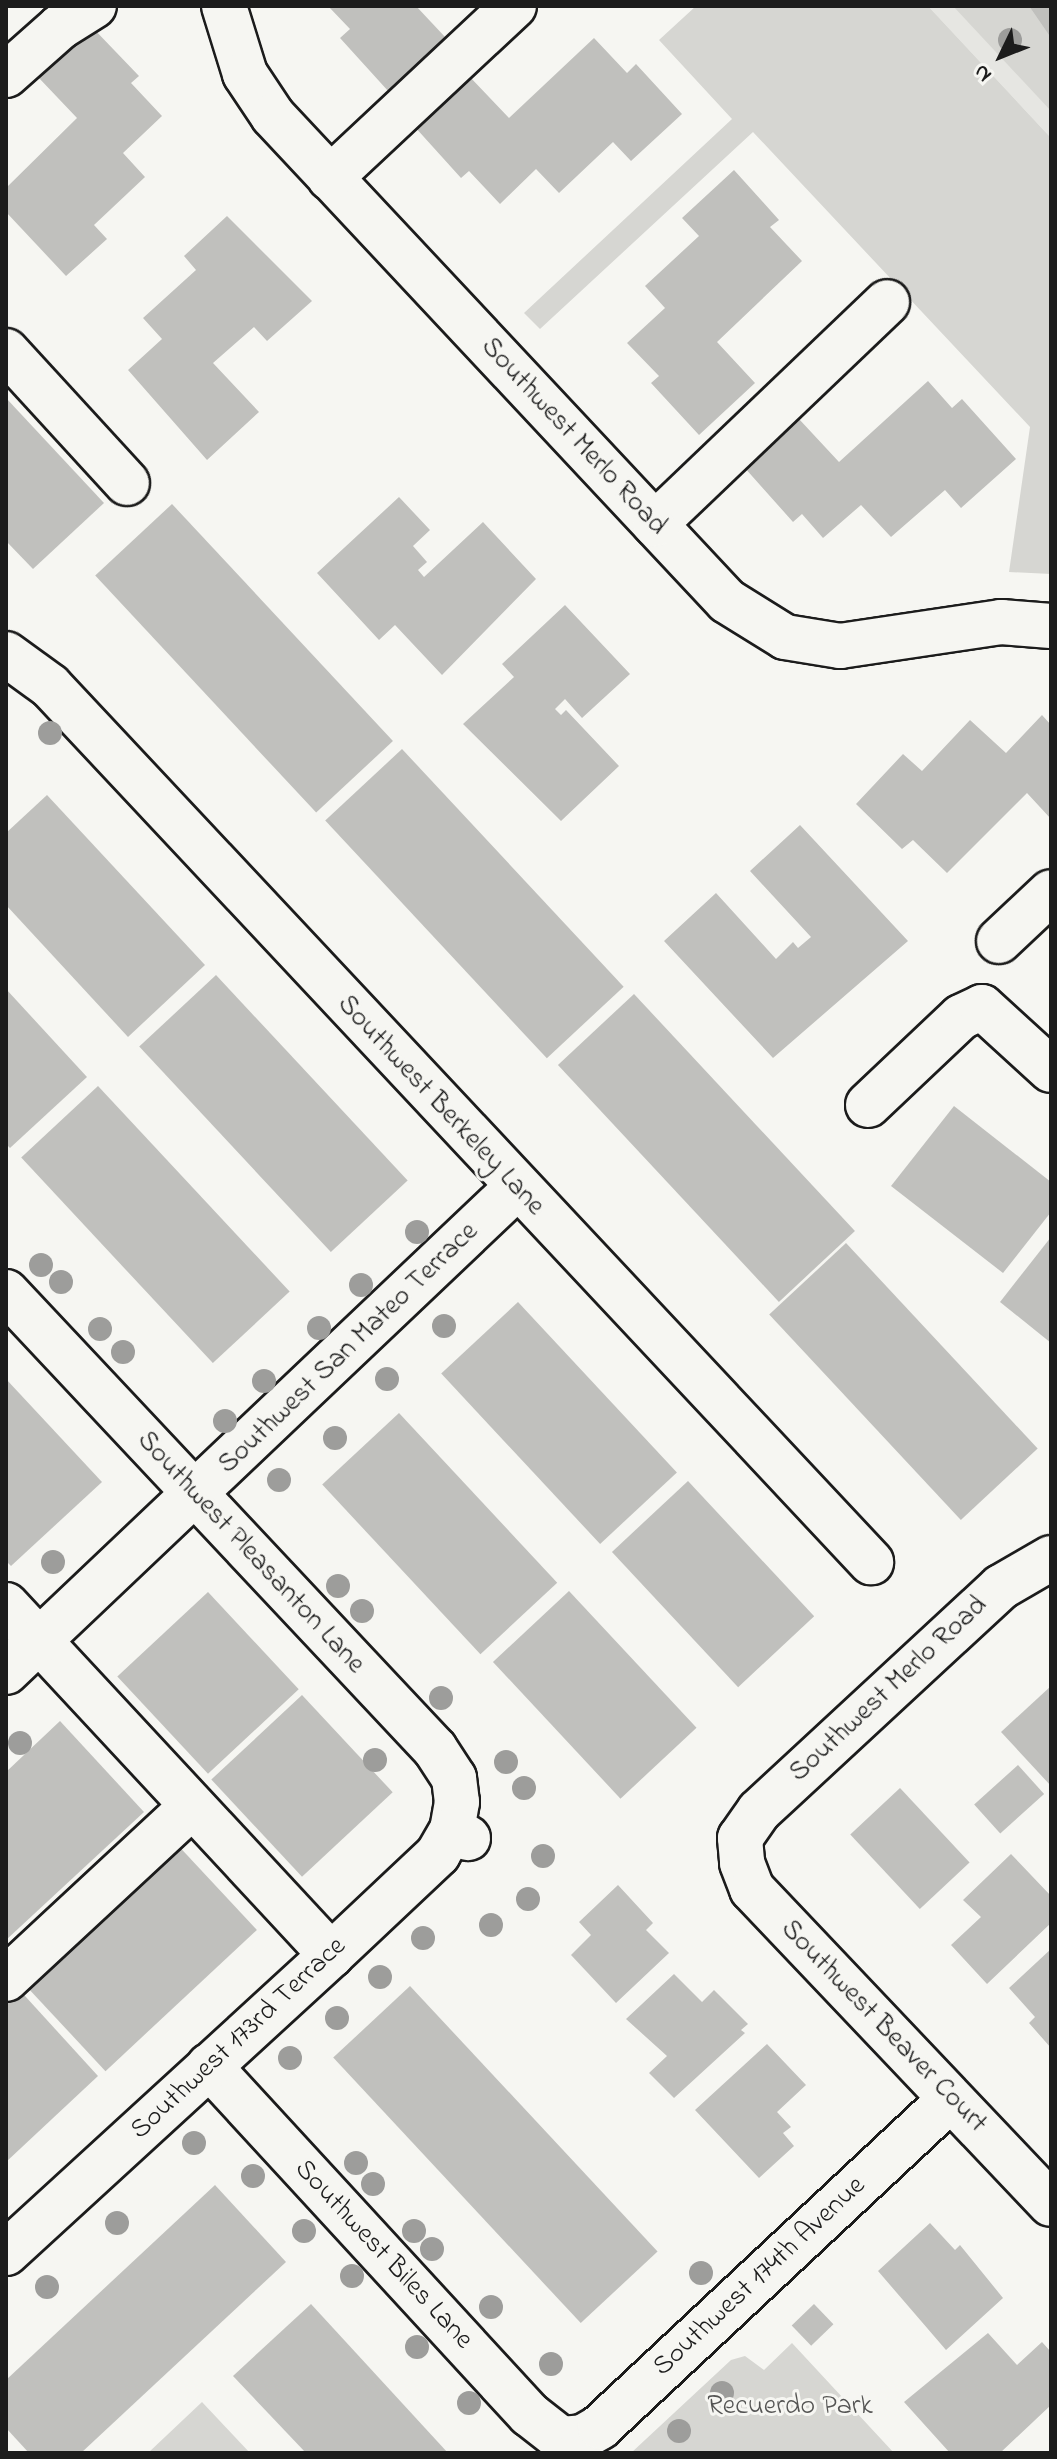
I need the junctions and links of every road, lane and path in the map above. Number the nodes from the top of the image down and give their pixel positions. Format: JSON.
{"nodes":[{"id":1,"x":94,"y":6,"type":"edge"},
{"id":2,"x":224,"y":6,"type":"edge"},
{"id":3,"x":514,"y":6,"type":"edge"},
{"id":4,"x":6,"y":75,"type":"edge"},
{"id":5,"x":330,"y":178,"type":"junction"},
{"id":6,"x":887,"y":302,"type":"dead end"},
{"id":7,"x":6,"y":351,"type":"edge"},
{"id":8,"x":127,"y":483,"type":"dead end"},
{"id":9,"x":655,"y":524,"type":"junction"},
{"id":10,"x":1051,"y":626,"type":"edge"},
{"id":11,"x":6,"y":654,"type":"edge"},
{"id":12,"x":1051,"y":892,"type":"edge"},
{"id":13,"x":999,"y":941,"type":"dead end"},
{"id":14,"x":1051,"y":1070,"type":"edge"},
{"id":15,"x":868,"y":1105,"type":"dead end"},
{"id":16,"x":516,"y":1188,"type":"junction"},
{"id":17,"x":6,"y":1292,"type":"edge"},
{"id":18,"x":195,"y":1496,"type":"junction"},
{"id":19,"x":1051,"y":1558,"type":"edge"},
{"id":20,"x":871,"y":1562,"type":"dead end"},
{"id":21,"x":6,"y":1605,"type":"edge"},
{"id":22,"x":39,"y":1641,"type":"junction"},
{"id":23,"x":6,"y":1672,"type":"edge"},
{"id":24,"x":192,"y":1806,"type":"junction"},
{"id":25,"x":460,"y":1834,"type":"joint"},
{"id":26,"x":740,"y":1838,"type":"joint"},
{"id":27,"x":331,"y":1955,"type":"junction"},
{"id":28,"x":6,"y":1979,"type":"edge"},
{"id":29,"x":209,"y":2066,"type":"junction"},
{"id":30,"x":951,"y":2099,"type":"junction"},
{"id":31,"x":1051,"y":2204,"type":"edge"},
{"id":32,"x":6,"y":2253,"type":"edge"},
{"id":33,"x":561,"y":2439,"type":"joint"}],
"edges":[{"from":1,"to":4,"type":"street"},
{"from":2,"to":5,"type":"street","name":"Southwest Merlo Road"},
{"from":3,"to":5,"type":"street"},
{"from":5,"to":9,"type":"street","name":"Southwest Merlo Road"},
{"from":6,"to":9,"type":"street"},
{"from":7,"to":8,"type":"street"},
{"from":9,"to":10,"type":"street","name":"Southwest Merlo Road"},
{"from":11,"to":16,"type":"street","name":"Southwest Berkeley Lane"},
{"from":12,"to":13,"type":"street"},
{"from":14,"to":15,"type":"street"},
{"from":16,"to":18,"type":"street","name":"Southwest San Mateo Terrace"},
{"from":16,"to":20,"type":"street","name":"Southwest Berkeley Lane"},
{"from":17,"to":18,"type":"street","name":"Southwest Pleasanton Lane"},
{"from":18,"to":22,"type":"street","name":"Southwest San Mateo Terrace"},
{"from":18,"to":25,"type":"street","name":"Southwest Pleasanton Lane"},
{"from":19,"to":26,"type":"street","name":"Southwest Merlo Road"},
{"from":21,"to":22,"type":"street"},
{"from":22,"to":23,"type":"street","name":"Southwest San Mateo Terrace"},
{"from":22,"to":24,"type":"street"},
{"from":24,"to":27,"type":"street"},
{"from":24,"to":28,"type":"street"},
{"from":25,"to":27,"type":"street","name":"Southwest 173rd Terrace"},
{"from":26,"to":30,"type":"street","name":"Southwest Beaver Court"},
{"from":27,"to":29,"type":"street","name":"Southwest 173rd Terrace"},
{"from":29,"to":32,"type":"street","name":"Southwest 173rd Terrace"},
{"from":29,"to":33,"type":"street","name":"Southwest Biles Lane"},
{"from":30,"to":31,"type":"street","name":"Southwest Beaver Court"},
{"from":30,"to":33,"type":"street","name":"Southwest 174th Avenue"}]}
